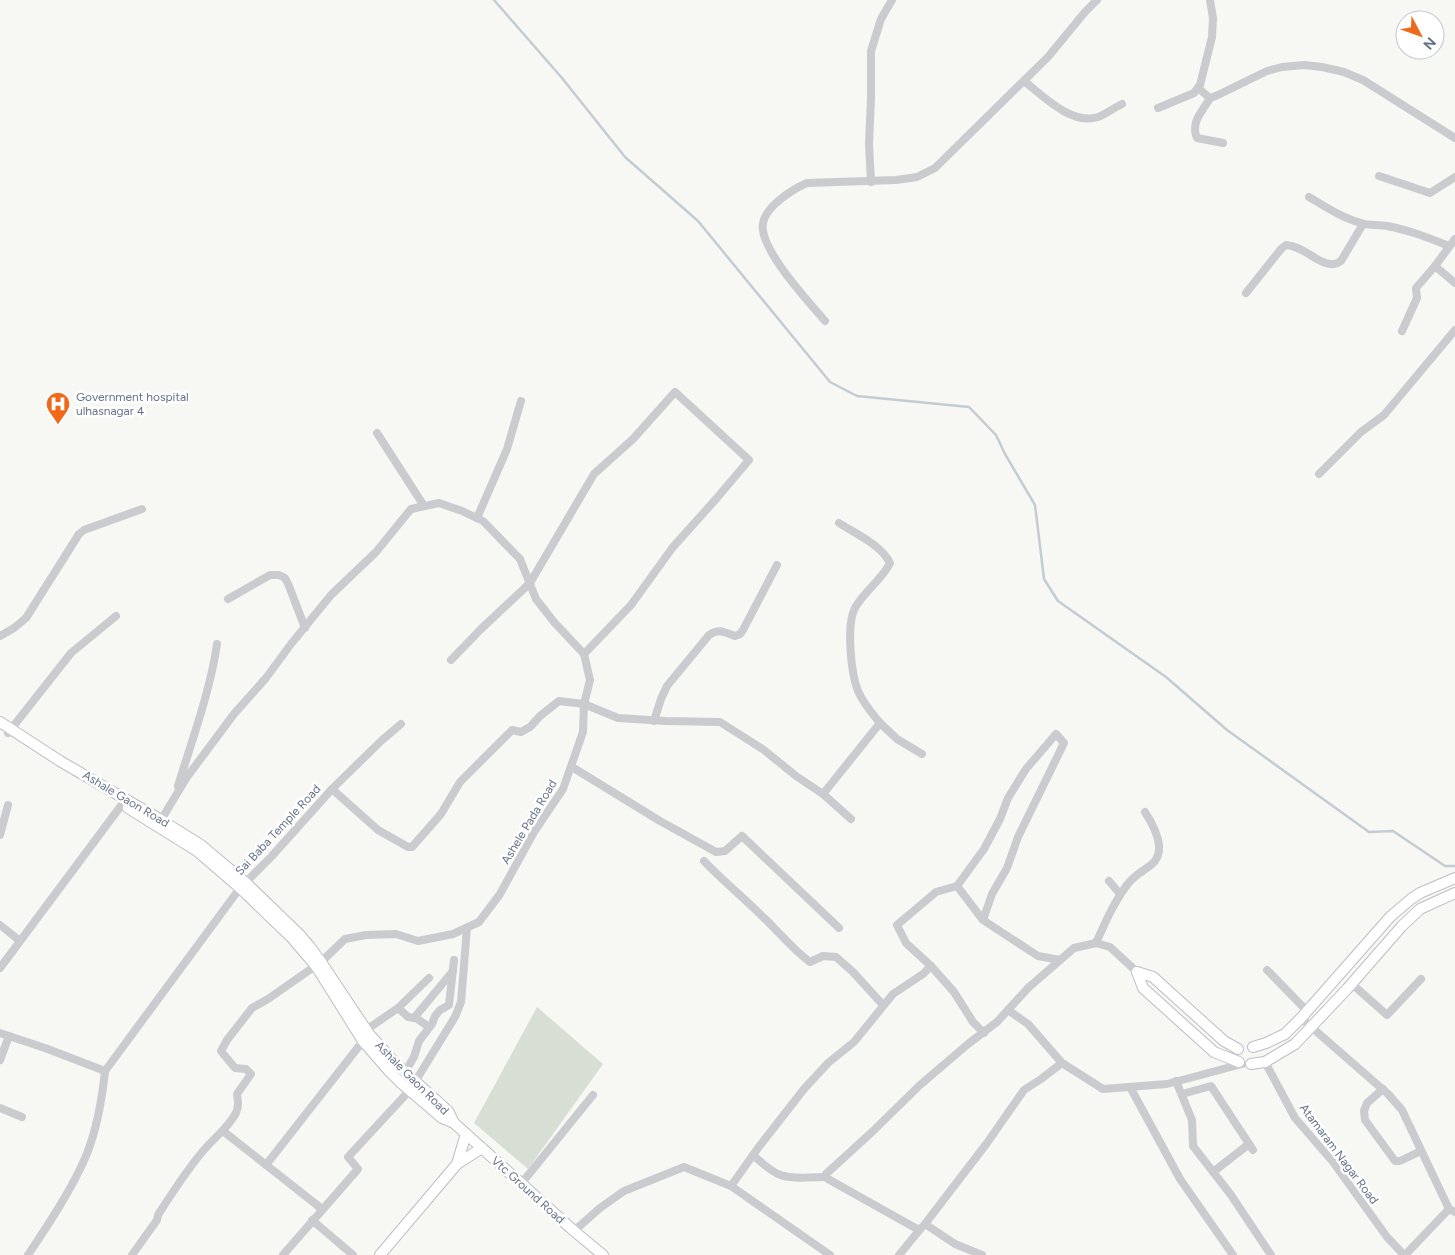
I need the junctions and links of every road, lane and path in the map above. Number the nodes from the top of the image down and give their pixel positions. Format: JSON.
{"nodes":[{"id":1,"x":892,"y":0,"type":"edge"},
{"id":2,"x":1097,"y":0,"type":"edge"},
{"id":3,"x":1210,"y":0,"type":"edge"},
{"id":4,"x":1024,"y":81,"type":"junction"},
{"id":5,"x":1198,"y":88,"type":"junction"},
{"id":6,"x":1210,"y":98,"type":"junction"},
{"id":7,"x":1122,"y":104,"type":"dead end"},
{"id":8,"x":1158,"y":108,"type":"dead end"},
{"id":9,"x":1455,"y":138,"type":"edge"},
{"id":10,"x":1223,"y":143,"type":"dead end"},
{"id":11,"x":1379,"y":176,"type":"dead end"},
{"id":12,"x":1455,"y":177,"type":"edge"},
{"id":13,"x":871,"y":182,"type":"junction"},
{"id":14,"x":1309,"y":197,"type":"dead end"},
{"id":15,"x":1363,"y":224,"type":"junction"},
{"id":16,"x":1455,"y":239,"type":"edge"},
{"id":17,"x":1449,"y":246,"type":"junction"},
{"id":18,"x":1435,"y":266,"type":"junction"},
{"id":19,"x":1455,"y":283,"type":"edge"},
{"id":20,"x":1246,"y":292,"type":"dead end"},
{"id":21,"x":825,"y":321,"type":"dead end"},
{"id":22,"x":1455,"y":330,"type":"edge"},
{"id":23,"x":1402,"y":331,"type":"dead end"},
{"id":24,"x":521,"y":401,"type":"dead end"},
{"id":25,"x":378,"y":433,"type":"dead end"},
{"id":26,"x":1319,"y":474,"type":"dead end"},
{"id":27,"x":424,"y":506,"type":"junction"},
{"id":28,"x":142,"y":509,"type":"dead end"},
{"id":29,"x":476,"y":518,"type":"junction"},
{"id":30,"x":839,"y":523,"type":"dead end"},
{"id":31,"x":777,"y":565,"type":"dead end"},
{"id":32,"x":530,"y":583,"type":"junction"},
{"id":33,"x":228,"y":599,"type":"dead end"},
{"id":34,"x":116,"y":616,"type":"dead end"},
{"id":35,"x":305,"y":628,"type":"junction"},
{"id":36,"x":0,"y":636,"type":"edge"},
{"id":37,"x":217,"y":644,"type":"dead end"},
{"id":38,"x":584,"y":654,"type":"junction"},
{"id":39,"x":450,"y":660,"type":"dead end"},
{"id":40,"x":584,"y":704,"type":"junction"},
{"id":41,"x":654,"y":721,"type":"junction"},
{"id":42,"x":880,"y":722,"type":"junction"},
{"id":43,"x":401,"y":724,"type":"dead end"},
{"id":44,"x":3,"y":726,"type":"edge"},
{"id":45,"x":922,"y":754,"type":"dead end"},
{"id":46,"x":572,"y":766,"type":"junction"},
{"id":47,"x":332,"y":789,"type":"junction"},
{"id":48,"x":823,"y":794,"type":"junction"},
{"id":49,"x":174,"y":798,"type":"junction"},
{"id":50,"x":124,"y":802,"type":"junction"},
{"id":51,"x":8,"y":805,"type":"dead end"},
{"id":52,"x":1146,"y":812,"type":"dead end"},
{"id":53,"x":851,"y":819,"type":"dead end"},
{"id":54,"x":159,"y":823,"type":"junction"},
{"id":55,"x":0,"y":835,"type":"edge"},
{"id":56,"x":704,"y":861,"type":"dead end"},
{"id":57,"x":1455,"y":878,"type":"edge"},
{"id":58,"x":1109,"y":881,"type":"dead end"},
{"id":59,"x":243,"y":885,"type":"junction"},
{"id":60,"x":957,"y":886,"type":"junction"},
{"id":61,"x":1455,"y":893,"type":"edge"},
{"id":62,"x":1120,"y":894,"type":"junction"},
{"id":63,"x":1410,"y":899,"type":"junction"},
{"id":64,"x":1420,"y":909,"type":"junction"},
{"id":65,"x":983,"y":920,"type":"junction"},
{"id":66,"x":0,"y":925,"type":"edge"},
{"id":67,"x":467,"y":928,"type":"junction"},
{"id":68,"x":839,"y":928,"type":"dead end"},
{"id":69,"x":20,"y":941,"type":"junction"},
{"id":70,"x":1096,"y":943,"type":"junction"},
{"id":71,"x":454,"y":960,"type":"dead end"},
{"id":72,"x":1060,"y":960,"type":"junction"},
{"id":73,"x":319,"y":964,"type":"junction"},
{"id":74,"x":931,"y":966,"type":"junction"},
{"id":75,"x":0,"y":968,"type":"edge"},
{"id":76,"x":1267,"y":970,"type":"dead end"},
{"id":77,"x":453,"y":971,"type":"junction"},
{"id":78,"x":1138,"y":972,"type":"junction"},
{"id":79,"x":429,"y":978,"type":"dead end"},
{"id":80,"x":1421,"y":979,"type":"dead end"},
{"id":81,"x":1336,"y":980,"type":"junction"},
{"id":82,"x":1350,"y":987,"type":"junction"},
{"id":83,"x":883,"y":1005,"type":"junction"},
{"id":84,"x":398,"y":1008,"type":"junction"},
{"id":85,"x":1008,"y":1010,"type":"junction"},
{"id":86,"x":1304,"y":1015,"type":"junction"},
{"id":87,"x":414,"y":1018,"type":"junction"},
{"id":88,"x":430,"y":1027,"type":"junction"},
{"id":89,"x":1312,"y":1028,"type":"junction"},
{"id":90,"x":366,"y":1030,"type":"junction"},
{"id":91,"x":0,"y":1033,"type":"edge"},
{"id":92,"x":984,"y":1033,"type":"junction"},
{"id":93,"x":9,"y":1036,"type":"junction"},
{"id":94,"x":363,"y":1041,"type":"junction"},
{"id":95,"x":1252,"y":1047,"type":"junction"},
{"id":96,"x":1238,"y":1050,"type":"junction"},
{"id":97,"x":0,"y":1060,"type":"edge"},
{"id":98,"x":1265,"y":1062,"type":"junction"},
{"id":99,"x":1062,"y":1063,"type":"junction"},
{"id":100,"x":1244,"y":1063,"type":"junction"},
{"id":101,"x":105,"y":1071,"type":"junction"},
{"id":102,"x":405,"y":1072,"type":"junction"},
{"id":103,"x":1176,"y":1081,"type":"junction"},
{"id":104,"x":412,"y":1086,"type":"junction"},
{"id":105,"x":1130,"y":1087,"type":"junction"},
{"id":106,"x":1383,"y":1089,"type":"junction"},
{"id":107,"x":1182,"y":1094,"type":"junction"},
{"id":108,"x":593,"y":1095,"type":"dead end"},
{"id":109,"x":0,"y":1108,"type":"edge"},
{"id":110,"x":22,"y":1117,"type":"dead end"},
{"id":111,"x":454,"y":1123,"type":"joint"},
{"id":112,"x":223,"y":1131,"type":"junction"},
{"id":113,"x":466,"y":1134,"type":"junction"},
{"id":114,"x":482,"y":1148,"type":"junction"},
{"id":115,"x":1421,"y":1151,"type":"junction"},
{"id":116,"x":753,"y":1155,"type":"junction"},
{"id":117,"x":457,"y":1164,"type":"junction"},
{"id":118,"x":266,"y":1165,"type":"junction"},
{"id":119,"x":1213,"y":1172,"type":"junction"},
{"id":120,"x":825,"y":1177,"type":"junction"},
{"id":121,"x":521,"y":1184,"type":"junction"},
{"id":122,"x":730,"y":1186,"type":"junction"},
{"id":123,"x":322,"y":1209,"type":"junction"},
{"id":124,"x":1452,"y":1210,"type":"edge"},
{"id":125,"x":312,"y":1220,"type":"junction"},
{"id":126,"x":922,"y":1227,"type":"junction"},
{"id":127,"x":574,"y":1232,"type":"junction"},
{"id":128,"x":28,"y":1255,"type":"edge"},
{"id":129,"x":132,"y":1255,"type":"edge"},
{"id":130,"x":283,"y":1255,"type":"edge"},
{"id":131,"x":353,"y":1255,"type":"edge"},
{"id":132,"x":380,"y":1255,"type":"edge"},
{"id":133,"x":602,"y":1255,"type":"edge"},
{"id":134,"x":830,"y":1255,"type":"edge"},
{"id":135,"x":898,"y":1255,"type":"edge"},
{"id":136,"x":982,"y":1255,"type":"edge"},
{"id":137,"x":1233,"y":1255,"type":"edge"},
{"id":138,"x":1271,"y":1255,"type":"edge"},
{"id":139,"x":1404,"y":1255,"type":"edge"}],
"edges":[{"from":1,"to":13,"type":"street"},
{"from":2,"to":4,"type":"street"},
{"from":3,"to":5,"type":"street"},
{"from":4,"to":7,"type":"street"},
{"from":4,"to":13,"type":"street"},
{"from":5,"to":6,"type":"street"},
{"from":5,"to":8,"type":"street"},
{"from":6,"to":9,"type":"street"},
{"from":6,"to":10,"type":"street"},
{"from":11,"to":12,"type":"street"},
{"from":13,"to":21,"type":"street"},
{"from":14,"to":15,"type":"street"},
{"from":15,"to":17,"type":"street"},
{"from":15,"to":20,"type":"street"},
{"from":16,"to":17,"type":"street"},
{"from":17,"to":18,"type":"street"},
{"from":18,"to":19,"type":"street"},
{"from":18,"to":23,"type":"street"},
{"from":22,"to":26,"type":"street"},
{"from":24,"to":29,"type":"street"},
{"from":25,"to":27,"type":"street"},
{"from":27,"to":29,"type":"street"},
{"from":27,"to":35,"type":"street"},
{"from":28,"to":36,"type":"street"},
{"from":29,"to":32,"type":"street"},
{"from":30,"to":42,"type":"street"},
{"from":31,"to":41,"type":"street"},
{"from":32,"to":38,"type":"street"},
{"from":32,"to":38,"type":"street"},
{"from":32,"to":39,"type":"street"},
{"from":33,"to":35,"type":"street"},
{"from":34,"to":44,"type":"street"},
{"from":35,"to":49,"type":"street"},
{"from":37,"to":49,"type":"street"},
{"from":38,"to":40,"type":"street","name":"Ashele Pada Road"},
{"from":40,"to":41,"type":"street"},
{"from":40,"to":46,"type":"street","name":"Ashele Pada Road"},
{"from":40,"to":47,"type":"street","name":"Sai Baba Temple Road"},
{"from":41,"to":48,"type":"street"},
{"from":42,"to":45,"type":"street"},
{"from":42,"to":48,"type":"street"},
{"from":43,"to":47,"type":"street","name":"Sai Baba Temple Road"},
{"from":44,"to":50,"type":"street","name":"Ashale Gaon Road"},
{"from":46,"to":67,"type":"street","name":"Ashele Pada Road"},
{"from":46,"to":68,"type":"street"},
{"from":47,"to":59,"type":"street","name":"Sai Baba Temple Road"},
{"from":48,"to":53,"type":"street"},
{"from":49,"to":54,"type":"street"},
{"from":50,"to":54,"type":"street","name":"Ashale Gaon Road"},
{"from":50,"to":69,"type":"street"},
{"from":51,"to":55,"type":"street"},
{"from":52,"to":62,"type":"street"},
{"from":54,"to":59,"type":"street","name":"Ashale Gaon Road"},
{"from":56,"to":83,"type":"street"},
{"from":57,"to":63,"type":"street"},
{"from":58,"to":62,"type":"street"},
{"from":59,"to":73,"type":"street","name":"Ashale Gaon Road"},
{"from":59,"to":101,"type":"street","name":"Sai Baba Temple Road"},
{"from":60,"to":65,"type":"street"},
{"from":60,"to":65,"type":"street"},
{"from":60,"to":74,"type":"street"},
{"from":61,"to":64,"type":"street"},
{"from":62,"to":70,"type":"street"},
{"from":63,"to":64,"type":"street"},
{"from":63,"to":81,"type":"street"},
{"from":64,"to":82,"type":"street"},
{"from":65,"to":72,"type":"street"},
{"from":66,"to":69,"type":"street"},
{"from":67,"to":73,"type":"street"},
{"from":67,"to":104,"type":"street"},
{"from":69,"to":75,"type":"street"},
{"from":70,"to":72,"type":"street"},
{"from":70,"to":78,"type":"street"},
{"from":71,"to":77,"type":"street"},
{"from":72,"to":85,"type":"street"},
{"from":73,"to":90,"type":"street","name":"Ashale Gaon Road"},
{"from":73,"to":94,"type":"street","name":"Ashale Gaon Road"},
{"from":73,"to":112,"type":"street"},
{"from":74,"to":83,"type":"street"},
{"from":74,"to":92,"type":"street"},
{"from":76,"to":86,"type":"street"},
{"from":77,"to":87,"type":"street"},
{"from":77,"to":88,"type":"street"},
{"from":78,"to":96,"type":"street"},
{"from":78,"to":100,"type":"street"},
{"from":79,"to":84,"type":"street"},
{"from":80,"to":82,"type":"street"},
{"from":81,"to":82,"type":"street"},
{"from":81,"to":86,"type":"street"},
{"from":82,"to":89,"type":"street"},
{"from":83,"to":116,"type":"street"},
{"from":84,"to":87,"type":"street"},
{"from":84,"to":90,"type":"street"},
{"from":85,"to":92,"type":"street"},
{"from":85,"to":99,"type":"street"},
{"from":86,"to":89,"type":"street"},
{"from":86,"to":95,"type":"street"},
{"from":87,"to":88,"type":"street"},
{"from":88,"to":102,"type":"street"},
{"from":89,"to":98,"type":"street"},
{"from":89,"to":106,"type":"street"},
{"from":90,"to":102,"type":"street","name":"Ashale Gaon Road"},
{"from":91,"to":93,"type":"street"},
{"from":92,"to":120,"type":"street"},
{"from":93,"to":97,"type":"street"},
{"from":93,"to":101,"type":"street"},
{"from":94,"to":104,"type":"street","name":"Ashale Gaon Road"},
{"from":94,"to":118,"type":"street"},
{"from":95,"to":96,"type":"street"},
{"from":95,"to":100,"type":"street"},
{"from":96,"to":100,"type":"street"},
{"from":98,"to":100,"type":"street"},
{"from":98,"to":139,"type":"street","name":"Atamaram Nagar Road"},
{"from":99,"to":105,"type":"street"},
{"from":99,"to":126,"type":"street"},
{"from":100,"to":103,"type":"street"},
{"from":101,"to":128,"type":"street"},
{"from":102,"to":104,"type":"street","name":"Ashale Gaon Road"},
{"from":103,"to":105,"type":"street"},
{"from":103,"to":107,"type":"street"},
{"from":104,"to":111,"type":"street","name":"Ashale Gaon Road"},
{"from":104,"to":123,"type":"street"},
{"from":105,"to":137,"type":"street"},
{"from":106,"to":115,"type":"street"},
{"from":106,"to":115,"type":"street"},
{"from":107,"to":119,"type":"street"},
{"from":107,"to":119,"type":"street"},
{"from":108,"to":121,"type":"street"},
{"from":109,"to":110,"type":"street"},
{"from":111,"to":113,"type":"street","name":"Vtc Ground Road"},
{"from":112,"to":118,"type":"street"},
{"from":112,"to":129,"type":"street"},
{"from":113,"to":114,"type":"street","name":"Vtc Ground Road"},
{"from":113,"to":117,"type":"street"},
{"from":114,"to":117,"type":"street"},
{"from":114,"to":121,"type":"street","name":"Vtc Ground Road"},
{"from":115,"to":124,"type":"street"},
{"from":116,"to":120,"type":"street"},
{"from":116,"to":122,"type":"street"},
{"from":117,"to":132,"type":"street"},
{"from":118,"to":123,"type":"street"},
{"from":119,"to":138,"type":"street"},
{"from":120,"to":126,"type":"street"},
{"from":121,"to":127,"type":"street","name":"Vtc Ground Road"},
{"from":122,"to":127,"type":"street"},
{"from":122,"to":134,"type":"street"},
{"from":123,"to":125,"type":"street"},
{"from":124,"to":139,"type":"street"},
{"from":125,"to":130,"type":"street"},
{"from":125,"to":131,"type":"street"},
{"from":126,"to":135,"type":"street"},
{"from":126,"to":136,"type":"street"},
{"from":127,"to":133,"type":"street","name":"Vtc Ground Road"}]}
